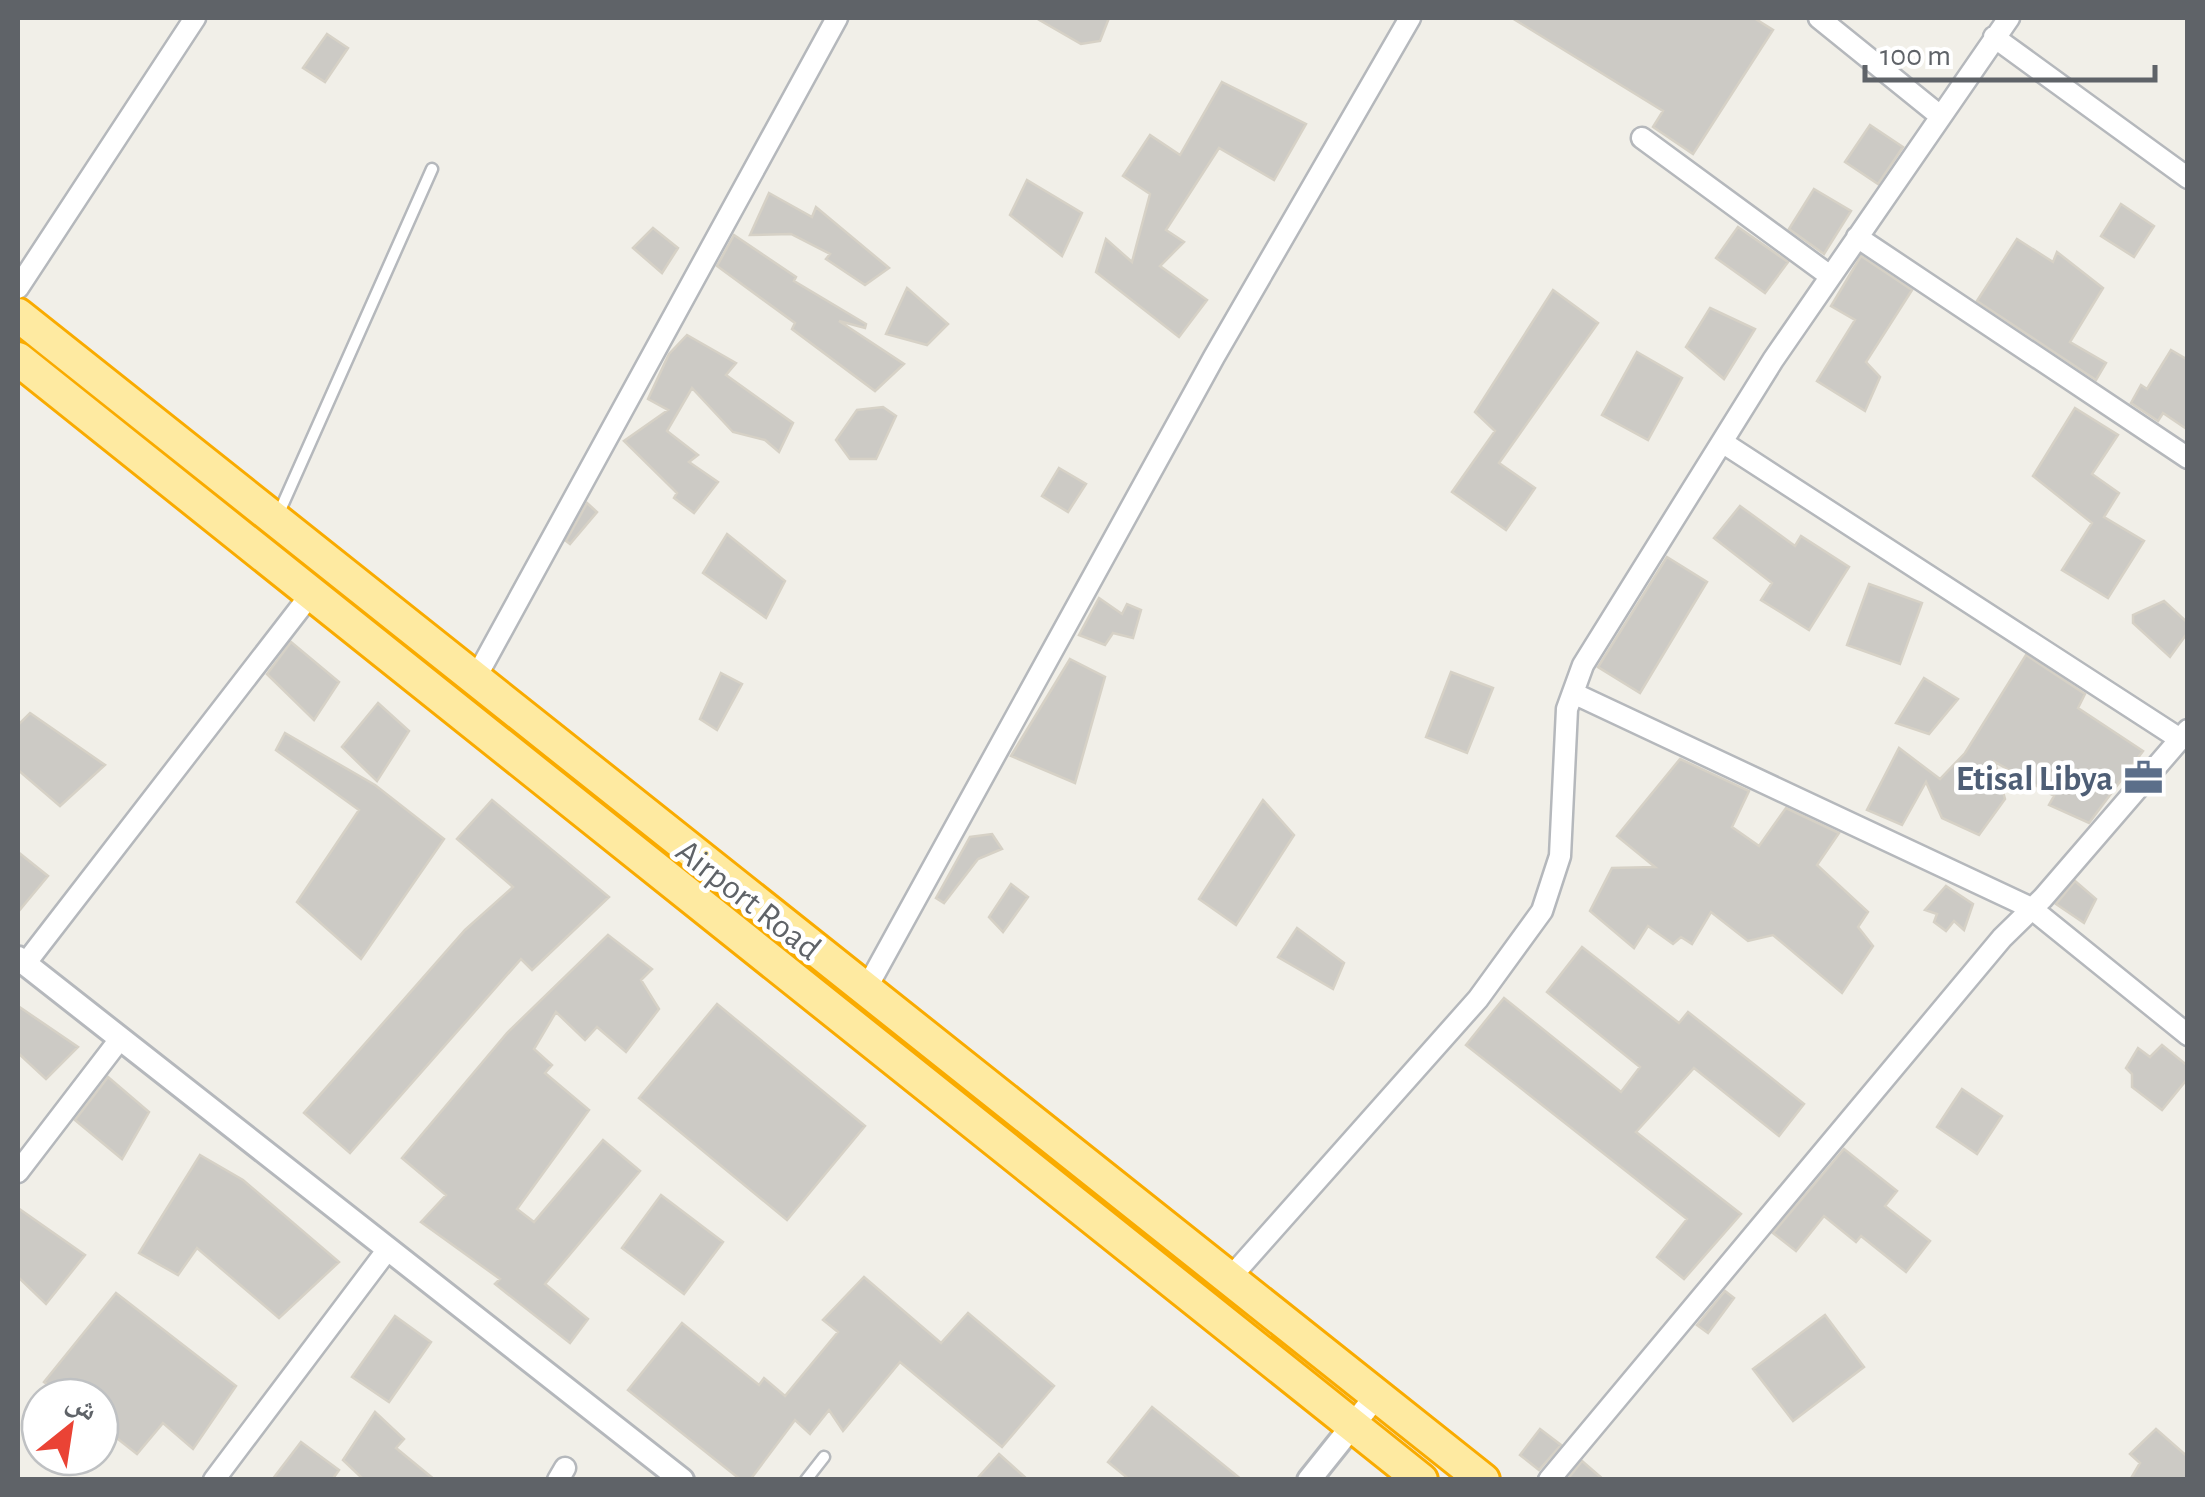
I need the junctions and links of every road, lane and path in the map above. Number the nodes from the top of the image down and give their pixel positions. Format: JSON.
{"nodes":[{"id":1,"x":195,"y":18,"type":"edge"},
{"id":2,"x":837,"y":18,"type":"edge"},
{"id":3,"x":1410,"y":18,"type":"edge"},
{"id":4,"x":1819,"y":18,"type":"edge"},
{"id":5,"x":2009,"y":18,"type":"edge"},
{"id":6,"x":1994,"y":37,"type":"junction"},
{"id":7,"x":1939,"y":115,"type":"junction"},
{"id":8,"x":1642,"y":138,"type":"dead end"},
{"id":9,"x":432,"y":169,"type":"dead end"},
{"id":10,"x":2188,"y":178,"type":"edge"},
{"id":11,"x":1856,"y":237,"type":"junction"},
{"id":12,"x":1830,"y":276,"type":"junction"},
{"id":13,"x":18,"y":288,"type":"edge"},
{"id":14,"x":18,"y":315,"type":"edge"},
{"id":15,"x":18,"y":359,"type":"edge"},
{"id":16,"x":160,"y":430,"type":"junction"},
{"id":17,"x":1722,"y":442,"type":"junction"},
{"id":18,"x":142,"y":458,"type":"junction"},
{"id":19,"x":2188,"y":458,"type":"edge"},
{"id":20,"x":275,"y":521,"type":"junction"},
{"id":21,"x":311,"y":594,"type":"junction"},
{"id":22,"x":474,"y":682,"type":"junction"},
{"id":23,"x":1572,"y":693,"type":"junction"},
{"id":24,"x":2184,"y":734,"type":"edge"},
{"id":25,"x":2031,"y":908,"type":"junction"},
{"id":26,"x":22,"y":961,"type":"edge"},
{"id":27,"x":865,"y":991,"type":"junction"},
{"id":28,"x":2188,"y":1036,"type":"edge"},
{"id":29,"x":120,"y":1039,"type":"junction"},
{"id":30,"x":18,"y":1172,"type":"edge"},
{"id":31,"x":388,"y":1250,"type":"junction"},
{"id":32,"x":1230,"y":1278,"type":"junction"},
{"id":33,"x":1377,"y":1395,"type":"junction"},
{"id":34,"x":1355,"y":1427,"type":"junction"},
{"id":35,"x":824,"y":1458,"type":"dead end"},
{"id":36,"x":214,"y":1480,"type":"edge"},
{"id":37,"x":682,"y":1480,"type":"edge"},
{"id":38,"x":806,"y":1480,"type":"edge"},
{"id":39,"x":1309,"y":1480,"type":"edge"},
{"id":40,"x":1420,"y":1480,"type":"edge"},
{"id":41,"x":1483,"y":1480,"type":"edge"},
{"id":42,"x":1549,"y":1480,"type":"edge"}],
"edges":[{"from":1,"to":13,"type":"street"},
{"from":2,"to":22,"type":"street"},
{"from":3,"to":27,"type":"street"},
{"from":4,"to":7,"type":"street"},
{"from":5,"to":6,"type":"street"},
{"from":6,"to":7,"type":"street"},
{"from":6,"to":10,"type":"street"},
{"from":7,"to":11,"type":"street"},
{"from":8,"to":12,"type":"street"},
{"from":9,"to":20,"type":"lane"},
{"from":11,"to":12,"type":"street"},
{"from":11,"to":19,"type":"street"},
{"from":12,"to":17,"type":"street"},
{"from":14,"to":16,"type":"highway","name":"Airport Road"},
{"from":15,"to":18,"type":"highway","name":"Airport Road"},
{"from":16,"to":18,"type":"highway"},
{"from":16,"to":20,"type":"highway","name":"Airport Road"},
{"from":17,"to":23,"type":"street"},
{"from":17,"to":24,"type":"street"},
{"from":18,"to":21,"type":"highway","name":"Airport Road"},
{"from":20,"to":22,"type":"highway","name":"Airport Road"},
{"from":21,"to":26,"type":"street"},
{"from":21,"to":34,"type":"highway","name":"Airport Road"},
{"from":22,"to":27,"type":"highway","name":"Airport Road"},
{"from":23,"to":25,"type":"street"},
{"from":23,"to":32,"type":"street"},
{"from":24,"to":25,"type":"street"},
{"from":25,"to":28,"type":"street"},
{"from":25,"to":42,"type":"street"},
{"from":26,"to":29,"type":"street"},
{"from":27,"to":32,"type":"highway","name":"Airport Road"},
{"from":29,"to":30,"type":"street"},
{"from":29,"to":31,"type":"street"},
{"from":31,"to":36,"type":"street"},
{"from":31,"to":37,"type":"street"},
{"from":32,"to":33,"type":"highway","name":"Airport Road"},
{"from":33,"to":34,"type":"street"},
{"from":33,"to":41,"type":"highway","name":"Airport Road"},
{"from":34,"to":39,"type":"street"},
{"from":34,"to":40,"type":"highway","name":"Airport Road"},
{"from":35,"to":38,"type":"lane"}]}
